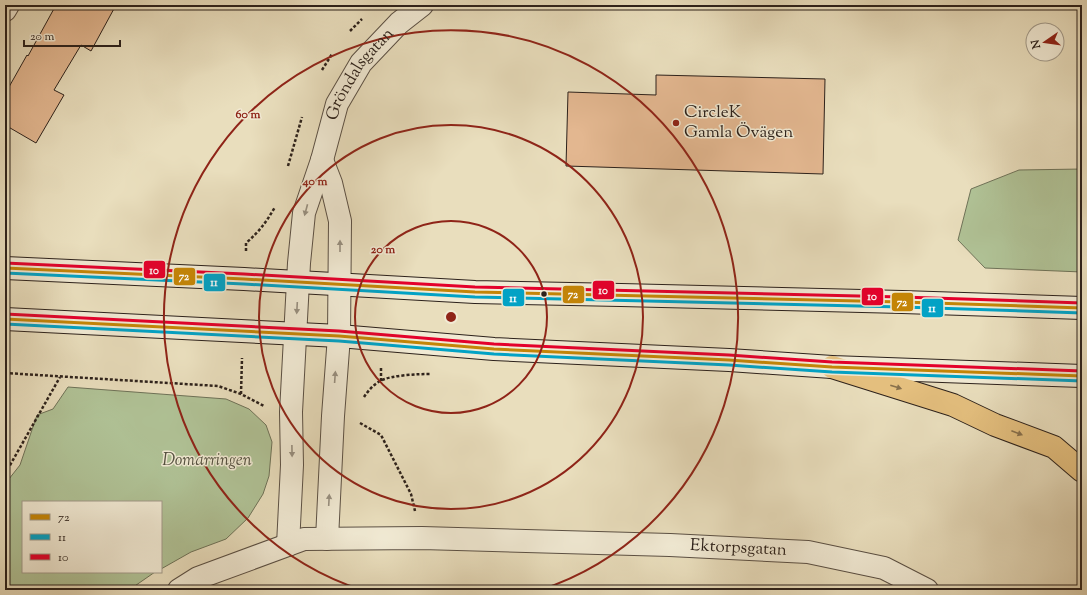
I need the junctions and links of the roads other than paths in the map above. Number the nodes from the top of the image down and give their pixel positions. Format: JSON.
{"nodes":[{"id":1,"x":8,"y":5,"type":"edge"},
{"id":2,"x":422,"y":5,"type":"edge"},
{"id":3,"x":5,"y":10,"type":"edge"},
{"id":4,"x":322,"y":160,"type":"junction"},
{"id":5,"x":5,"y":268,"type":"edge"},
{"id":6,"x":298,"y":282,"type":"junction"},
{"id":7,"x":340,"y":285,"type":"junction"},
{"id":8,"x":1082,"y":308,"type":"edge"},
{"id":9,"x":5,"y":320,"type":"edge"},
{"id":10,"x":295,"y":333,"type":"junction"},
{"id":11,"x":339,"y":336,"type":"junction"},
{"id":12,"x":832,"y":367,"type":"junction"},
{"id":13,"x":1082,"y":376,"type":"edge"},
{"id":14,"x":1082,"y":471,"type":"edge"},
{"id":15,"x":327,"y":539,"type":"junction"},
{"id":16,"x":288,"y":545,"type":"junction"},
{"id":17,"x":179,"y":590,"type":"edge"},
{"id":18,"x":927,"y":590,"type":"edge"}],
"edges":[{"from":1,"to":3,"type":"main road"},
{"from":2,"to":4,"type":"main road","name":"Gröndalsgatan"},
{"from":4,"to":6,"type":"main road","name":"Gröndalsgatan","one_way":true},
{"from":7,"to":4,"type":"main road","one_way":true},
{"from":5,"to":6,"type":"main road"},
{"from":6,"to":7,"type":"main road"},
{"from":6,"to":10,"type":"main road","name":"Gröndalsgatan","one_way":true},
{"from":7,"to":8,"type":"main road"},
{"from":7,"to":11,"type":"main road"},
{"from":9,"to":10,"type":"main road"},
{"from":10,"to":11,"type":"main road"},
{"from":10,"to":16,"type":"main road","one_way":true},
{"from":11,"to":12,"type":"main road"},
{"from":15,"to":11,"type":"main road","one_way":true},
{"from":12,"to":13,"type":"main road"},
{"from":12,"to":14,"type":"highway","one_way":true},
{"from":15,"to":16,"type":"main road","name":"Ektorpsgatan"},
{"from":15,"to":18,"type":"main road","name":"Ektorpsgatan"},
{"from":16,"to":17,"type":"main road","name":"Ektorpsgatan"}]}
